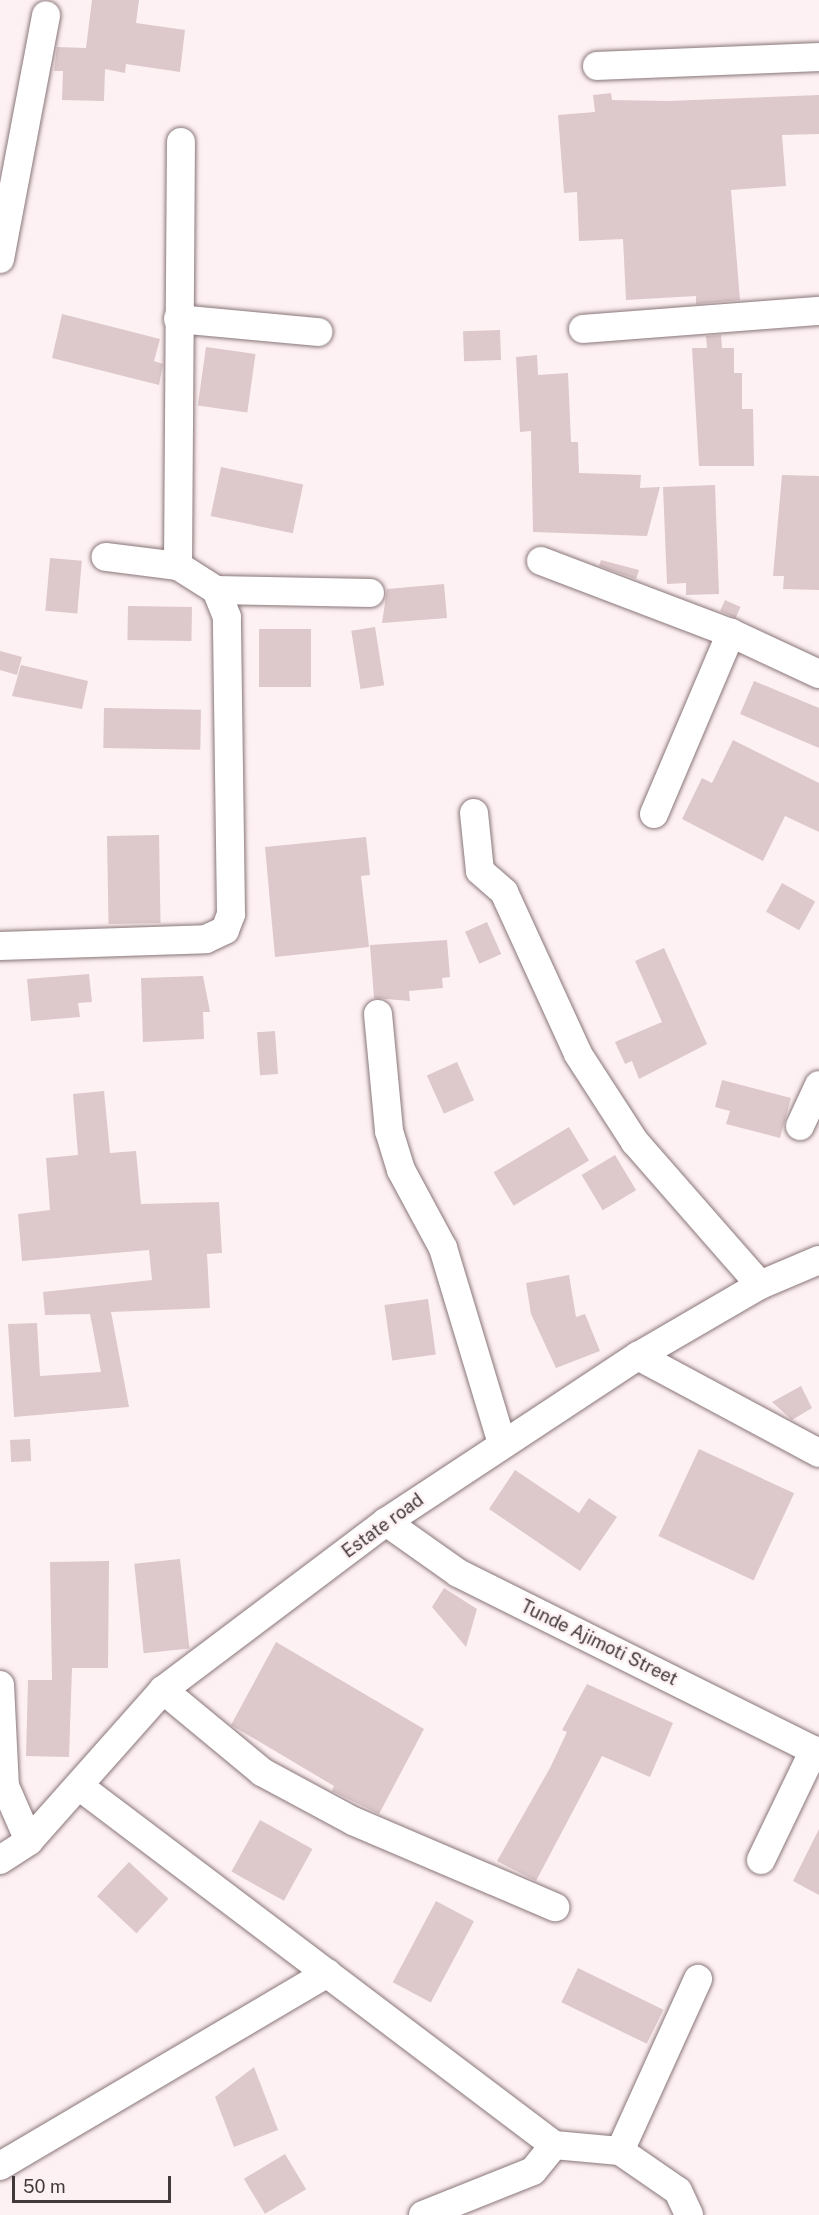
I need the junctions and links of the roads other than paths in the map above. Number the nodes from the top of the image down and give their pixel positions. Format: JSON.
{"nodes":[{"id":1,"x":46,"y":15,"type":"dead end"},
{"id":2,"x":819,"y":57,"type":"edge"},
{"id":3,"x":597,"y":66,"type":"dead end"},
{"id":4,"x":181,"y":142,"type":"dead end"},
{"id":5,"x":0,"y":259,"type":"edge"},
{"id":6,"x":819,"y":311,"type":"edge"},
{"id":7,"x":178,"y":318,"type":"junction"},
{"id":8,"x":583,"y":329,"type":"dead end"},
{"id":9,"x":318,"y":332,"type":"dead end"},
{"id":10,"x":106,"y":558,"type":"dead end"},
{"id":11,"x":541,"y":561,"type":"dead end"},
{"id":12,"x":177,"y":566,"type":"junction"},
{"id":13,"x":216,"y":590,"type":"junction"},
{"id":14,"x":370,"y":593,"type":"dead end"},
{"id":15,"x":731,"y":633,"type":"junction"},
{"id":16,"x":819,"y":674,"type":"edge"},
{"id":17,"x":474,"y":813,"type":"dead end"},
{"id":18,"x":654,"y":814,"type":"dead end"},
{"id":19,"x":0,"y":946,"type":"edge"},
{"id":20,"x":378,"y":1014,"type":"dead end"},
{"id":21,"x":819,"y":1085,"type":"edge"},
{"id":22,"x":800,"y":1126,"type":"dead end"},
{"id":23,"x":819,"y":1260,"type":"edge"},
{"id":24,"x":760,"y":1285,"type":"junction"},
{"id":25,"x":638,"y":1356,"type":"junction"},
{"id":26,"x":502,"y":1443,"type":"junction"},
{"id":27,"x":819,"y":1453,"type":"edge"},
{"id":28,"x":386,"y":1522,"type":"junction"},
{"id":29,"x":0,"y":1685,"type":"edge"},
{"id":30,"x":163,"y":1690,"type":"junction"},
{"id":31,"x":816,"y":1751,"type":"edge"},
{"id":32,"x":79,"y":1786,"type":"junction"},
{"id":33,"x":29,"y":1841,"type":"junction"},
{"id":34,"x":0,"y":1860,"type":"edge"},
{"id":35,"x":761,"y":1860,"type":"dead end"},
{"id":36,"x":555,"y":1907,"type":"dead end"},
{"id":37,"x":327,"y":1973,"type":"junction"},
{"id":38,"x":698,"y":1979,"type":"dead end"},
{"id":39,"x":554,"y":2145,"type":"junction"},
{"id":40,"x":620,"y":2151,"type":"junction"},
{"id":41,"x":0,"y":2166,"type":"edge"},
{"id":42,"x":423,"y":2215,"type":"edge"},
{"id":43,"x":689,"y":2215,"type":"edge"}],
"edges":[{"from":1,"to":5,"type":"street"},
{"from":2,"to":3,"type":"street"},
{"from":4,"to":7,"type":"street"},
{"from":6,"to":8,"type":"street"},
{"from":7,"to":9,"type":"street"},
{"from":7,"to":12,"type":"street"},
{"from":10,"to":12,"type":"street"},
{"from":11,"to":15,"type":"street"},
{"from":12,"to":13,"type":"street"},
{"from":13,"to":14,"type":"street"},
{"from":13,"to":19,"type":"street"},
{"from":15,"to":16,"type":"street"},
{"from":15,"to":18,"type":"street"},
{"from":17,"to":24,"type":"street"},
{"from":20,"to":26,"type":"street"},
{"from":21,"to":22,"type":"street"},
{"from":23,"to":24,"type":"street","name":"Estate road"},
{"from":24,"to":25,"type":"street","name":"Estate road"},
{"from":25,"to":26,"type":"street","name":"Estate road"},
{"from":25,"to":27,"type":"street"},
{"from":26,"to":28,"type":"street","name":"Estate road"},
{"from":28,"to":30,"type":"street","name":"Estate road"},
{"from":28,"to":31,"type":"street","name":"Tunde Ajimoti Street"},
{"from":29,"to":33,"type":"street"},
{"from":30,"to":32,"type":"street","name":"Estate road"},
{"from":30,"to":36,"type":"street"},
{"from":31,"to":35,"type":"street"},
{"from":32,"to":33,"type":"street","name":"Estate road"},
{"from":32,"to":37,"type":"street"},
{"from":33,"to":34,"type":"street","name":"Estate road"},
{"from":37,"to":39,"type":"street"},
{"from":37,"to":41,"type":"street"},
{"from":38,"to":40,"type":"street"},
{"from":39,"to":40,"type":"street"},
{"from":39,"to":42,"type":"street"},
{"from":40,"to":43,"type":"street"}]}
